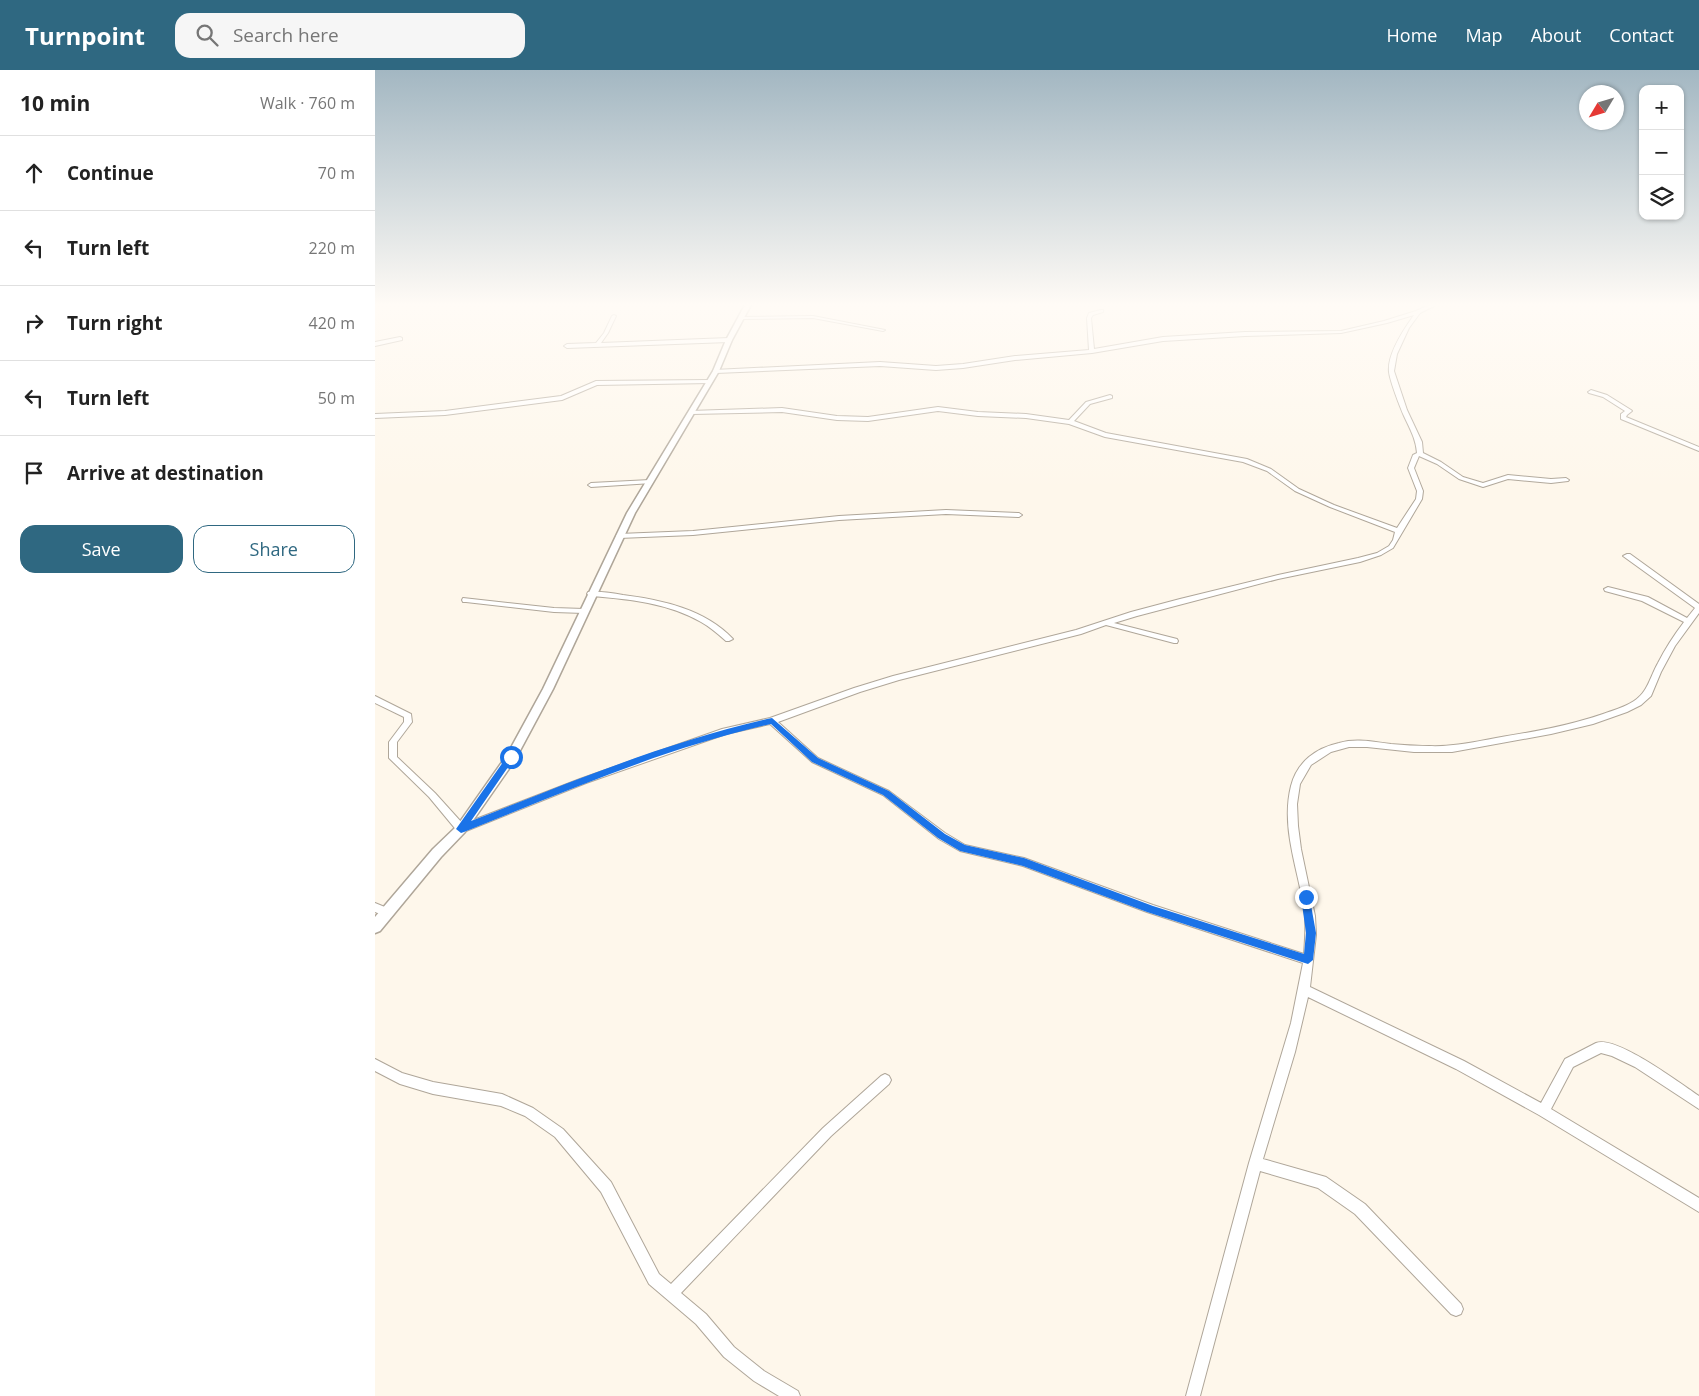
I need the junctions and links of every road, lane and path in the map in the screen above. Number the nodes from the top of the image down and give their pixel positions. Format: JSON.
{"nodes":[{"id":1,"x":719,"y":365,"type":"edge"},
{"id":2,"x":831,"y":365,"type":"edge"},
{"id":3,"x":878,"y":365,"type":"edge"},
{"id":4,"x":965,"y":365,"type":"edge"},
{"id":5,"x":1392,"y":365,"type":"edge"},
{"id":6,"x":716,"y":371,"type":"junction"},
{"id":7,"x":709,"y":382,"type":"junction"},
{"id":8,"x":1591,"y":392,"type":"dead end"},
{"id":9,"x":1110,"y":398,"type":"dead end"},
{"id":10,"x":691,"y":412,"type":"junction"},
{"id":11,"x":375,"y":416,"type":"edge"},
{"id":12,"x":1070,"y":422,"type":"junction"},
{"id":13,"x":1699,"y":448,"type":"edge"},
{"id":14,"x":1420,"y":454,"type":"junction"},
{"id":15,"x":1566,"y":480,"type":"dead end"},
{"id":16,"x":650,"y":482,"type":"junction"},
{"id":17,"x":591,"y":485,"type":"dead end"},
{"id":18,"x":1019,"y":515,"type":"dead end"},
{"id":19,"x":1399,"y":531,"type":"junction"},
{"id":20,"x":619,"y":536,"type":"junction"},
{"id":21,"x":1627,"y":556,"type":"dead end"},
{"id":22,"x":1608,"y":589,"type":"dead end"},
{"id":23,"x":591,"y":594,"type":"junction"},
{"id":24,"x":466,"y":600,"type":"dead end"},
{"id":25,"x":1699,"y":608,"type":"edge"},
{"id":26,"x":584,"y":611,"type":"junction"},
{"id":27,"x":1688,"y":621,"type":"junction"},
{"id":28,"x":1106,"y":623,"type":"junction"},
{"id":29,"x":729,"y":639,"type":"dead end"},
{"id":30,"x":1174,"y":641,"type":"dead end"},
{"id":31,"x":375,"y":700,"type":"edge"},
{"id":32,"x":772,"y":721,"type":"junction"},
{"id":33,"x":461,"y":829,"type":"junction"},
{"id":34,"x":375,"y":907,"type":"edge"},
{"id":35,"x":388,"y":913,"type":"junction"},
{"id":36,"x":375,"y":927,"type":"edge"},
{"id":37,"x":1308,"y":960,"type":"junction"},
{"id":38,"x":1303,"y":990,"type":"junction"},
{"id":39,"x":375,"y":1065,"type":"edge"},
{"id":40,"x":885,"y":1080,"type":"dead end"},
{"id":41,"x":1699,"y":1103,"type":"edge"},
{"id":42,"x":1543,"y":1111,"type":"junction"},
{"id":43,"x":1255,"y":1163,"type":"junction"},
{"id":44,"x":1699,"y":1205,"type":"edge"},
{"id":45,"x":671,"y":1294,"type":"junction"},
{"id":46,"x":1456,"y":1309,"type":"dead end"},
{"id":47,"x":793,"y":1396,"type":"edge"},
{"id":48,"x":1193,"y":1396,"type":"edge"}],
"edges":[{"from":1,"to":6,"type":"main road"},
{"from":2,"to":6,"type":"street"},
{"from":3,"to":4,"type":"street"},
{"from":5,"to":14,"type":"street"},
{"from":6,"to":7,"type":"main road"},
{"from":7,"to":10,"type":"main road"},
{"from":7,"to":11,"type":"street"},
{"from":8,"to":13,"type":"street"},
{"from":9,"to":12,"type":"street"},
{"from":10,"to":12,"type":"street"},
{"from":10,"to":16,"type":"main road"},
{"from":12,"to":19,"type":"street"},
{"from":14,"to":15,"type":"street"},
{"from":14,"to":19,"type":"street"},
{"from":16,"to":17,"type":"street"},
{"from":16,"to":20,"type":"main road"},
{"from":18,"to":20,"type":"street"},
{"from":19,"to":28,"type":"street"},
{"from":20,"to":23,"type":"main road"},
{"from":21,"to":25,"type":"street"},
{"from":22,"to":27,"type":"street"},
{"from":23,"to":26,"type":"main road"},
{"from":23,"to":29,"type":"street"},
{"from":24,"to":26,"type":"street"},
{"from":25,"to":27,"type":"street"},
{"from":26,"to":33,"type":"main road"},
{"from":27,"to":37,"type":"street"},
{"from":28,"to":30,"type":"street"},
{"from":28,"to":32,"type":"street"},
{"from":31,"to":33,"type":"street"},
{"from":32,"to":33,"type":"street"},
{"from":32,"to":37,"type":"street"},
{"from":33,"to":35,"type":"main road"},
{"from":34,"to":35,"type":"street"},
{"from":35,"to":36,"type":"main road"},
{"from":37,"to":38,"type":"street"},
{"from":38,"to":42,"type":"street"},
{"from":38,"to":43,"type":"street"},
{"from":39,"to":45,"type":"street"},
{"from":40,"to":45,"type":"street"},
{"from":41,"to":42,"type":"street"},
{"from":42,"to":44,"type":"street"},
{"from":43,"to":46,"type":"street"},
{"from":43,"to":48,"type":"street"},
{"from":45,"to":47,"type":"street"}]}
